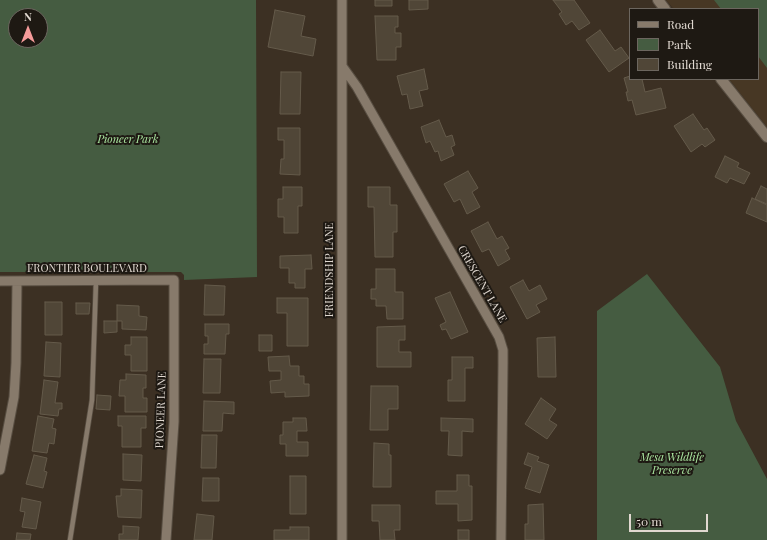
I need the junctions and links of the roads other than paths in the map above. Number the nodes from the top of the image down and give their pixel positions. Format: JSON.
{"nodes":[{"id":1,"x":342,"y":0,"type":"edge"},
{"id":2,"x":658,"y":0,"type":"edge"},
{"id":3,"x":664,"y":8,"type":"edge"},
{"id":4,"x":342,"y":66,"type":"junction"},
{"id":5,"x":721,"y":80,"type":"edge"},
{"id":6,"x":767,"y":138,"type":"edge"},
{"id":7,"x":174,"y":280,"type":"joint"},
{"id":8,"x":0,"y":281,"type":"edge"},
{"id":9,"x":17,"y":281,"type":"junction"},
{"id":10,"x":96,"y":281,"type":"junction"},
{"id":11,"x":0,"y":470,"type":"edge"},
{"id":12,"x":70,"y":540,"type":"edge"},
{"id":13,"x":166,"y":540,"type":"edge"},
{"id":14,"x":342,"y":540,"type":"edge"},
{"id":15,"x":502,"y":540,"type":"edge"}],
"edges":[{"from":1,"to":4,"type":"street","name":"FRIENDSHIP LANE"},
{"from":2,"to":3,"type":"main road"},
{"from":4,"to":14,"type":"street","name":"FRIENDSHIP LANE"},
{"from":4,"to":15,"type":"street","name":"CRESCENT LANE"},
{"from":5,"to":6,"type":"main road"},
{"from":7,"to":10,"type":"street","name":"FRONTIER BOULEVARD"},
{"from":7,"to":13,"type":"street","name":"PIONEER LANE"},
{"from":8,"to":9,"type":"street","name":"FRONTIER BOULEVARD"},
{"from":9,"to":10,"type":"street","name":"FRONTIER BOULEVARD"},
{"from":9,"to":11,"type":"street"},
{"from":10,"to":12,"type":"lane"}]}
